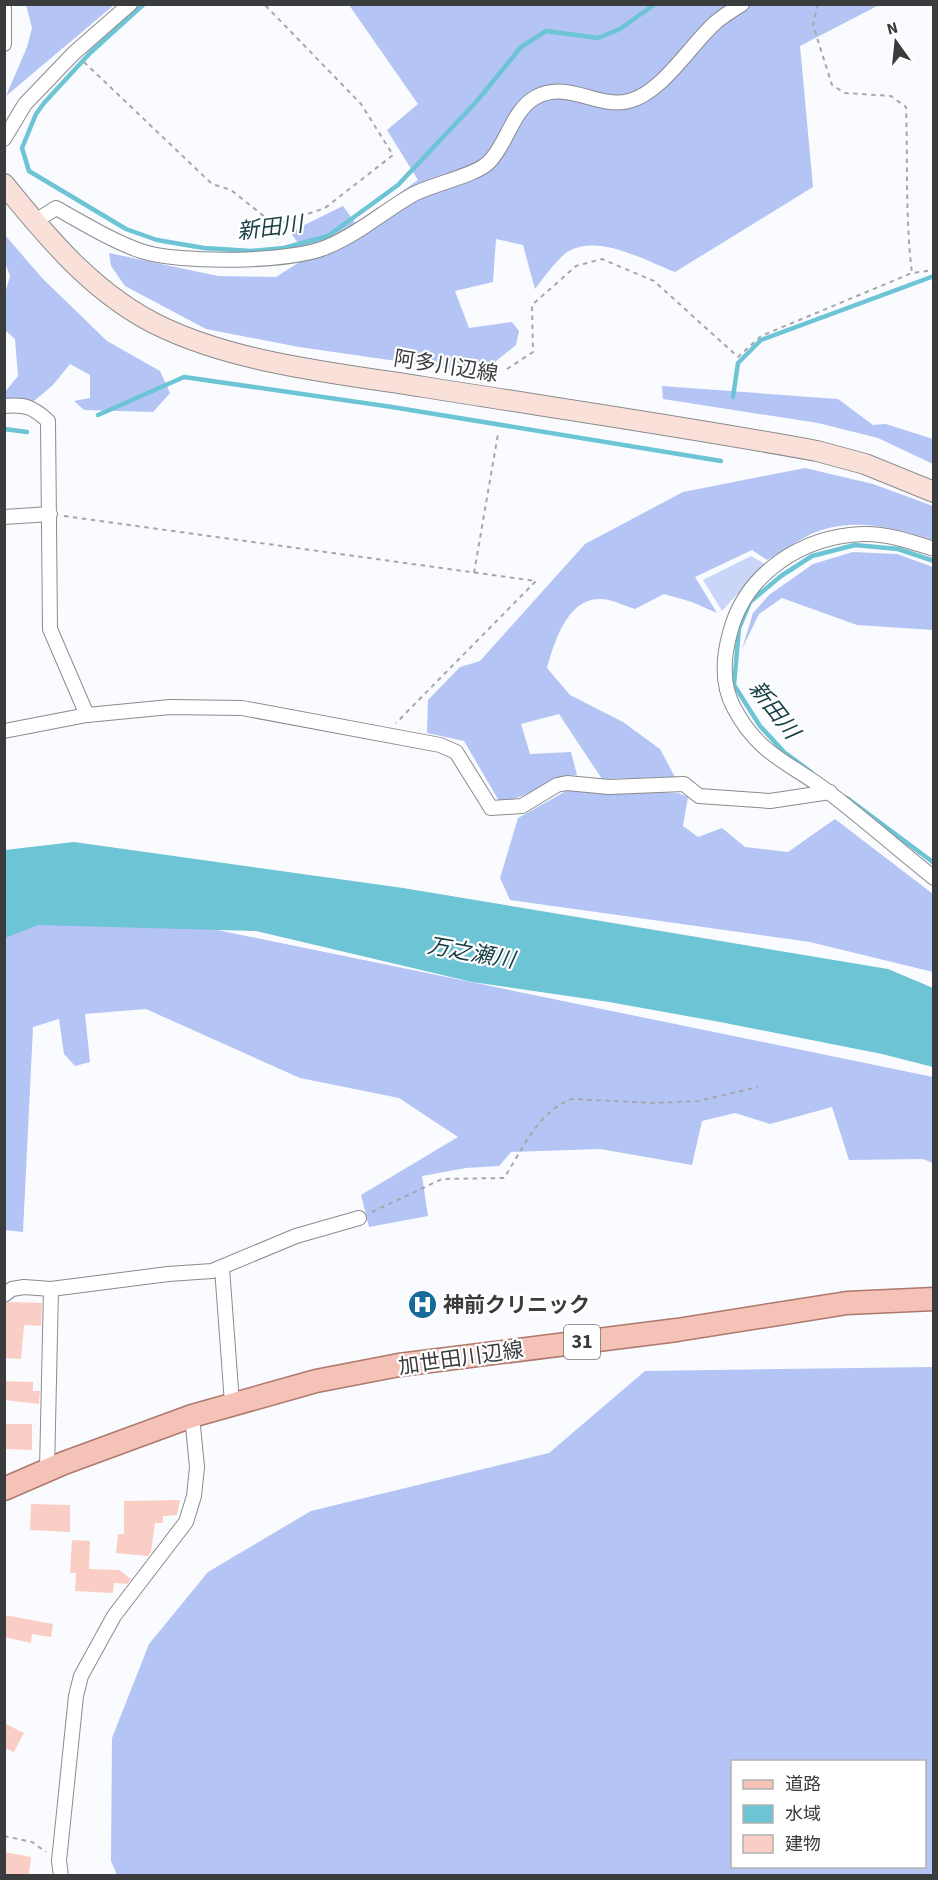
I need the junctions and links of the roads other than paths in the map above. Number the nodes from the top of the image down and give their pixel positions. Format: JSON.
{"nodes":[{"id":1,"x":130,"y":4,"type":"edge"},
{"id":2,"x":742,"y":4,"type":"edge"},
{"id":3,"x":4,"y":8,"type":"edge"},
{"id":4,"x":4,"y":44,"type":"edge"},
{"id":5,"x":4,"y":139,"type":"edge"},
{"id":6,"x":4,"y":184,"type":"edge"},
{"id":7,"x":34,"y":222,"type":"junction"},
{"id":8,"x":4,"y":406,"type":"edge"},
{"id":9,"x":933,"y":492,"type":"edge"},
{"id":10,"x":50,"y":514,"type":"junction"},
{"id":11,"x":4,"y":517,"type":"edge"},
{"id":12,"x":933,"y":549,"type":"edge"},
{"id":13,"x":87,"y":715,"type":"junction"},
{"id":14,"x":4,"y":731,"type":"edge"},
{"id":15,"x":830,"y":792,"type":"junction"},
{"id":16,"x":933,"y":878,"type":"edge"},
{"id":17,"x":359,"y":1218,"type":"road end"},
{"id":18,"x":222,"y":1268,"type":"junction"},
{"id":19,"x":51,"y":1289,"type":"junction"},
{"id":20,"x":4,"y":1295,"type":"edge"},
{"id":21,"x":933,"y":1299,"type":"edge"},
{"id":22,"x":232,"y":1403,"type":"junction"},
{"id":23,"x":192,"y":1416,"type":"junction"},
{"id":24,"x":47,"y":1470,"type":"junction"},
{"id":25,"x":4,"y":1489,"type":"edge"},
{"id":26,"x":61,"y":1875,"type":"edge"}],
"edges":[{"from":1,"to":5,"type":"street"},
{"from":2,"to":7,"type":"street"},
{"from":3,"to":4,"type":"street"},
{"from":6,"to":7,"type":"main road","name":"阿多川辺線"},
{"from":7,"to":9,"type":"main road","name":"阿多川辺線"},
{"from":8,"to":10,"type":"street"},
{"from":10,"to":11,"type":"street"},
{"from":10,"to":13,"type":"street"},
{"from":12,"to":15,"type":"street"},
{"from":13,"to":14,"type":"street"},
{"from":13,"to":15,"type":"street"},
{"from":15,"to":16,"type":"street"},
{"from":17,"to":18,"type":"street"},
{"from":18,"to":19,"type":"street"},
{"from":18,"to":22,"type":"street"},
{"from":19,"to":20,"type":"street"},
{"from":19,"to":24,"type":"street"},
{"from":21,"to":22,"type":"main road","name":"加世田川辺線","number":"31"},
{"from":22,"to":23,"type":"main road","name":"加世田川辺線","number":"31"},
{"from":23,"to":24,"type":"main road","name":"加世田川辺線","number":"31"},
{"from":23,"to":26,"type":"street"},
{"from":24,"to":25,"type":"main road","name":"加世田川辺線","number":"31"}]}
